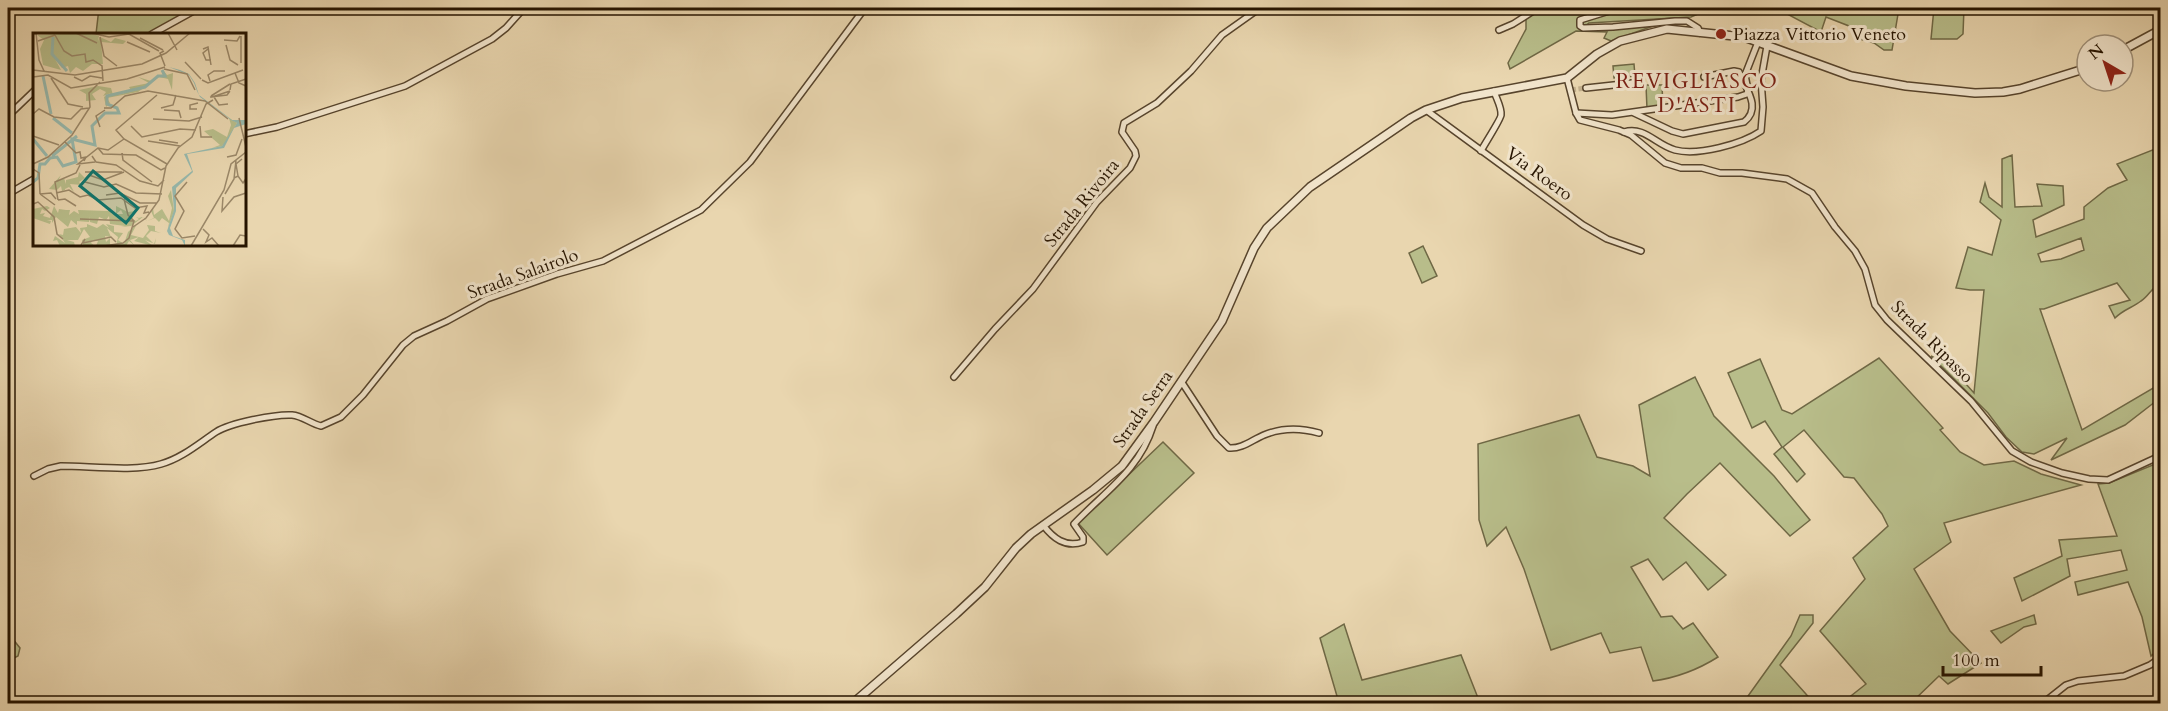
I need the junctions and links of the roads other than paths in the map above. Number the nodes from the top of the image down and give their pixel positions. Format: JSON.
{"nodes":[{"id":1,"x":199,"y":8,"type":"edge"},
{"id":2,"x":524,"y":8,"type":"edge"},
{"id":3,"x":865,"y":8,"type":"edge"},
{"id":4,"x":1260,"y":8,"type":"edge"},
{"id":5,"x":1538,"y":8,"type":"edge"},
{"id":6,"x":1619,"y":8,"type":"edge"},
{"id":7,"x":1499,"y":30,"type":"dead end"},
{"id":8,"x":2160,"y":30,"type":"edge"},
{"id":9,"x":154,"y":33,"type":"edge"},
{"id":10,"x":1700,"y":33,"type":"junction"},
{"id":11,"x":1758,"y":42,"type":"junction"},
{"id":12,"x":2135,"y":44,"type":"edge"},
{"id":13,"x":1767,"y":46,"type":"junction"},
{"id":14,"x":2075,"y":72,"type":"edge"},
{"id":15,"x":1704,"y":76,"type":"dead end"},
{"id":16,"x":1567,"y":78,"type":"junction"},
{"id":17,"x":1641,"y":82,"type":"dead end"},
{"id":18,"x":1586,"y":88,"type":"tunnel mouth"},
{"id":19,"x":1748,"y":90,"type":"junction"},
{"id":20,"x":1494,"y":91,"type":"junction"},
{"id":21,"x":33,"y":92,"type":"edge"},
{"id":22,"x":1426,"y":110,"type":"junction"},
{"id":23,"x":1633,"y":112,"type":"junction"},
{"id":24,"x":1575,"y":113,"type":"junction"},
{"id":25,"x":8,"y":116,"type":"edge"},
{"id":26,"x":1624,"y":132,"type":"junction"},
{"id":27,"x":246,"y":134,"type":"edge"},
{"id":28,"x":1481,"y":150,"type":"junction"},
{"id":29,"x":33,"y":180,"type":"edge"},
{"id":30,"x":8,"y":194,"type":"edge"},
{"id":31,"x":1641,"y":251,"type":"dead end"},
{"id":32,"x":954,"y":377,"type":"dead end"},
{"id":33,"x":1182,"y":381,"type":"junction"},
{"id":34,"x":1155,"y":422,"type":"junction"},
{"id":35,"x":1319,"y":433,"type":"dead end"},
{"id":36,"x":2160,"y":456,"type":"edge"},
{"id":37,"x":34,"y":476,"type":"dead end"},
{"id":38,"x":1043,"y":525,"type":"junction"},
{"id":39,"x":2160,"y":658,"type":"edge"},
{"id":40,"x":852,"y":704,"type":"edge"},
{"id":41,"x":2042,"y":704,"type":"edge"}],
"edges":[{"from":1,"to":9,"type":"street"},
{"from":2,"to":27,"type":"street"},
{"from":3,"to":37,"type":"street","name":"Strada Salairolo"},
{"from":4,"to":32,"type":"street","name":"Strada Rivoira"},
{"from":5,"to":7,"type":"street"},
{"from":6,"to":10,"type":"street"},
{"from":8,"to":12,"type":"street"},
{"from":10,"to":11,"type":"street"},
{"from":10,"to":16,"type":"street"},
{"from":11,"to":13,"type":"street"},
{"from":11,"to":19,"type":"street"},
{"from":13,"to":14,"type":"street"},
{"from":13,"to":26,"type":"street"},
{"from":15,"to":19,"type":"street"},
{"from":16,"to":20,"type":"street","name":"Strada Serra"},
{"from":16,"to":24,"type":"street"},
{"from":17,"to":18,"type":"street"},
{"from":19,"to":23,"type":"street"},
{"from":19,"to":23,"type":"street"},
{"from":20,"to":22,"type":"street","name":"Strada Serra"},
{"from":20,"to":28,"type":"street"},
{"from":21,"to":25,"type":"street"},
{"from":22,"to":28,"type":"street","name":"Via Roero"},
{"from":22,"to":33,"type":"street","name":"Strada Serra"},
{"from":23,"to":24,"type":"street"},
{"from":24,"to":26,"type":"street","name":"Strada Ripasso"},
{"from":26,"to":36,"type":"street","name":"Strada Ripasso"},
{"from":28,"to":31,"type":"street","name":"Via Roero"},
{"from":29,"to":30,"type":"street"},
{"from":33,"to":34,"type":"street","name":"Strada Serra"},
{"from":33,"to":35,"type":"street"},
{"from":34,"to":38,"type":"street","name":"Strada Serra"},
{"from":34,"to":38,"type":"street"},
{"from":38,"to":40,"type":"street","name":"Strada Serra"},
{"from":39,"to":41,"type":"street"}]}
